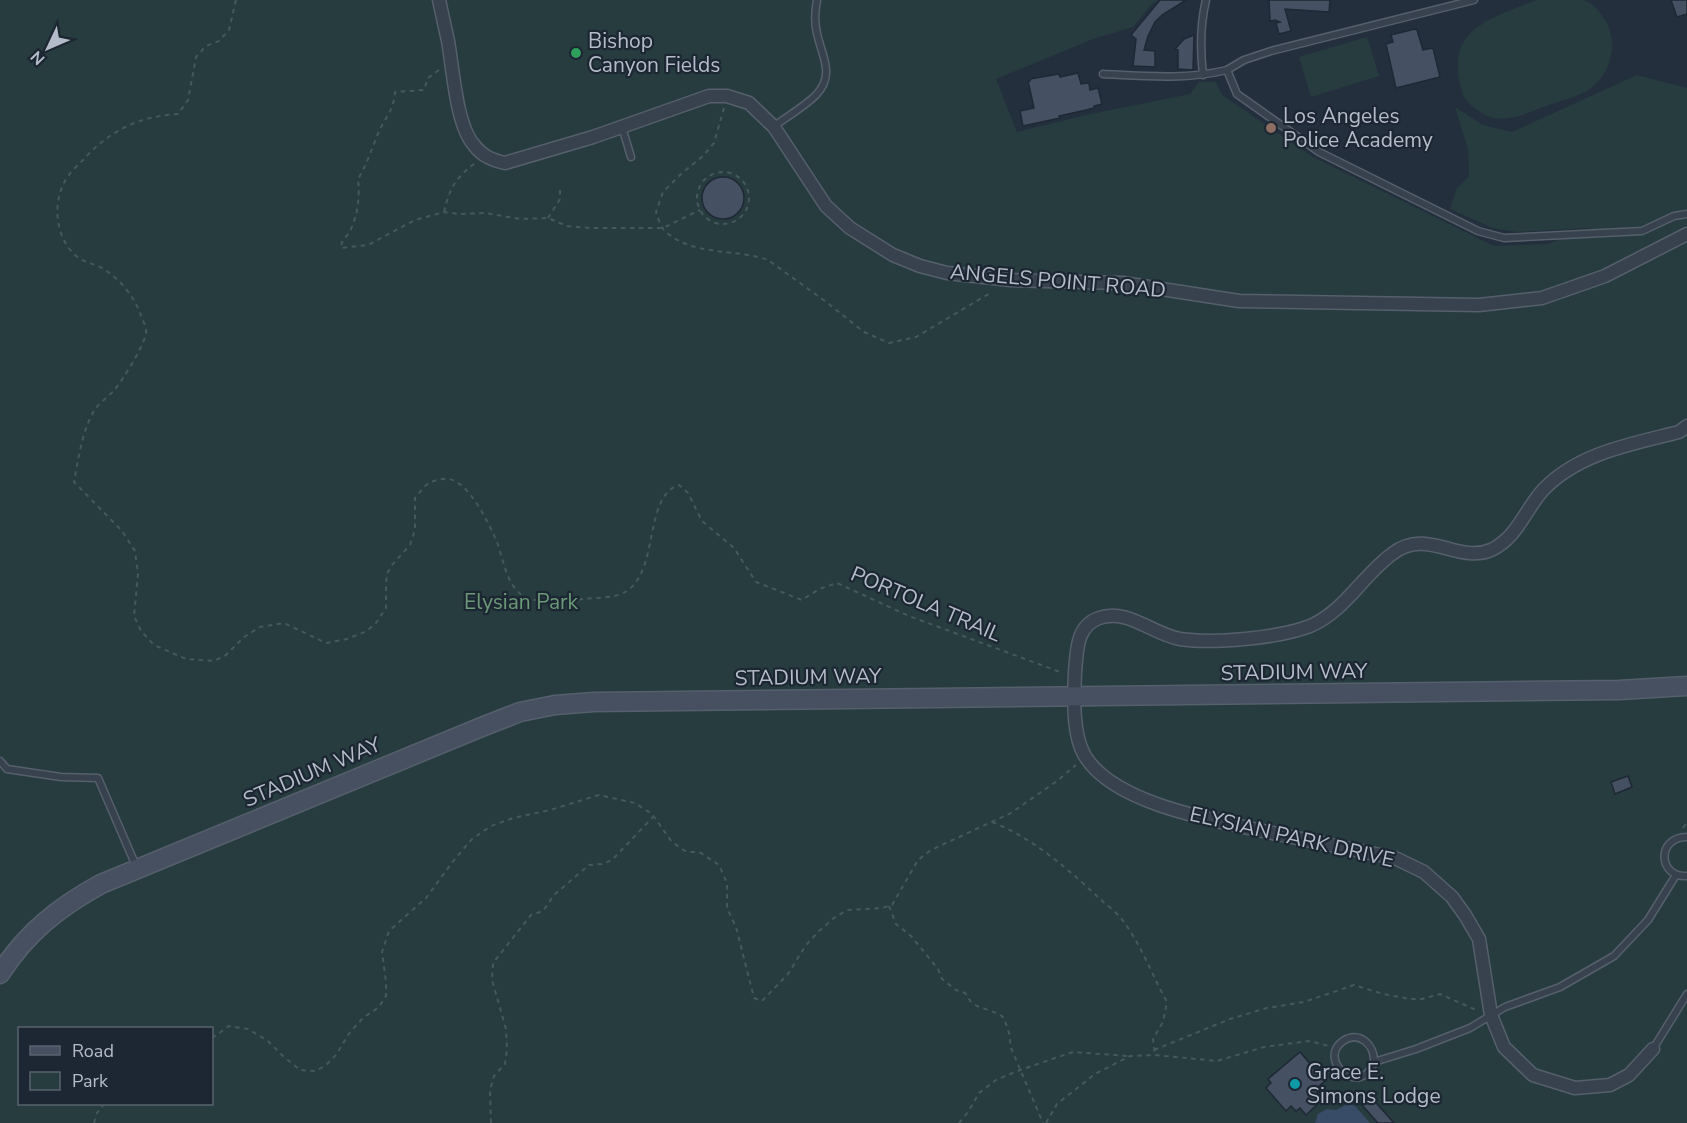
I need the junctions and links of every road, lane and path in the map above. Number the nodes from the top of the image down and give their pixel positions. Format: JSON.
{"nodes":[{"id":1,"x":236,"y":0,"type":"edge"},
{"id":2,"x":439,"y":0,"type":"edge"},
{"id":3,"x":817,"y":0,"type":"edge"},
{"id":4,"x":1206,"y":0,"type":"edge"},
{"id":5,"x":1473,"y":0,"type":"edge"},
{"id":6,"x":451,"y":62,"type":"junction"},
{"id":7,"x":1227,"y":70,"type":"junction"},
{"id":8,"x":1103,"y":74,"type":"dead end"},
{"id":9,"x":1203,"y":75,"type":"junction"},
{"id":10,"x":728,"y":96,"type":"junction"},
{"id":11,"x":622,"y":127,"type":"junction"},
{"id":12,"x":774,"y":127,"type":"junction"},
{"id":13,"x":484,"y":155,"type":"junction"},
{"id":14,"x":631,"y":157,"type":"dead end"},
{"id":15,"x":560,"y":190,"type":"dead end"},
{"id":16,"x":700,"y":210,"type":"junction"},
{"id":17,"x":444,"y":212,"type":"junction"},
{"id":18,"x":1687,"y":214,"type":"edge"},
{"id":19,"x":548,"y":218,"type":"junction"},
{"id":20,"x":663,"y":228,"type":"junction"},
{"id":21,"x":1687,"y":234,"type":"edge"},
{"id":22,"x":1011,"y":280,"type":"junction"},
{"id":23,"x":1687,"y":426,"type":"edge"},
{"id":24,"x":1075,"y":678,"type":"junction"},
{"id":25,"x":1687,"y":686,"type":"edge"},
{"id":26,"x":1074,"y":697,"type":"junction"},
{"id":27,"x":1086,"y":758,"type":"junction"},
{"id":28,"x":0,"y":761,"type":"edge"},
{"id":29,"x":654,"y":816,"type":"junction"},
{"id":30,"x":992,"y":822,"type":"junction"},
{"id":31,"x":1687,"y":837,"type":"edge"},
{"id":32,"x":137,"y":870,"type":"junction"},
{"id":33,"x":1676,"y":875,"type":"junction"},
{"id":34,"x":1687,"y":876,"type":"edge"},
{"id":35,"x":889,"y":906,"type":"junction"},
{"id":36,"x":0,"y":974,"type":"edge"},
{"id":37,"x":1687,"y":994,"type":"edge"},
{"id":38,"x":1491,"y":1015,"type":"junction"},
{"id":39,"x":213,"y":1037,"type":"edge"},
{"id":40,"x":1337,"y":1048,"type":"junction"},
{"id":41,"x":1653,"y":1049,"type":"joint"},
{"id":42,"x":1154,"y":1050,"type":"junction"},
{"id":43,"x":1155,"y":1055,"type":"junction"},
{"id":44,"x":1130,"y":1056,"type":"junction"},
{"id":45,"x":1374,"y":1062,"type":"junction"},
{"id":46,"x":1020,"y":1070,"type":"junction"},
{"id":47,"x":103,"y":1105,"type":"edge"},
{"id":48,"x":94,"y":1123,"type":"edge"},
{"id":49,"x":491,"y":1123,"type":"edge"},
{"id":50,"x":959,"y":1123,"type":"edge"},
{"id":51,"x":1045,"y":1123,"type":"edge"}],
"edges":[{"from":1,"to":24,"type":"path","name":"PORTOLA TRAIL"},
{"from":2,"to":6,"type":"street"},
{"from":3,"to":12,"type":"lane"},
{"from":4,"to":9,"type":"lane"},
{"from":5,"to":7,"type":"lane"},
{"from":6,"to":13,"type":"street"},
{"from":6,"to":17,"type":"path"},
{"from":7,"to":9,"type":"lane"},
{"from":7,"to":18,"type":"lane"},
{"from":8,"to":9,"type":"lane"},
{"from":10,"to":11,"type":"street"},
{"from":10,"to":12,"type":"street","name":"ANGELS POINT ROAD"},
{"from":10,"to":20,"type":"path"},
{"from":11,"to":13,"type":"street"},
{"from":11,"to":14,"type":"lane"},
{"from":12,"to":22,"type":"street","name":"ANGELS POINT ROAD"},
{"from":13,"to":17,"type":"path"},
{"from":15,"to":19,"type":"path"},
{"from":16,"to":16,"type":"path"},
{"from":16,"to":20,"type":"path"},
{"from":17,"to":19,"type":"path"},
{"from":19,"to":20,"type":"path"},
{"from":20,"to":22,"type":"path"},
{"from":21,"to":22,"type":"street","name":"ANGELS POINT ROAD"},
{"from":23,"to":24,"type":"street"},
{"from":24,"to":26,"type":"street"},
{"from":25,"to":26,"type":"main road","name":"STADIUM WAY"},
{"from":26,"to":27,"type":"street","name":"ELYSIAN PARK DRIVE"},
{"from":26,"to":32,"type":"main road","name":"STADIUM WAY"},
{"from":27,"to":30,"type":"path"},
{"from":27,"to":38,"type":"street","name":"ELYSIAN PARK DRIVE"},
{"from":28,"to":32,"type":"lane"},
{"from":29,"to":35,"type":"path"},
{"from":29,"to":39,"type":"path"},
{"from":29,"to":49,"type":"path"},
{"from":30,"to":35,"type":"path"},
{"from":30,"to":42,"type":"path"},
{"from":31,"to":33,"type":"lane"},
{"from":32,"to":36,"type":"main road","name":"STADIUM WAY"},
{"from":33,"to":34,"type":"lane"},
{"from":33,"to":38,"type":"lane"},
{"from":35,"to":46,"type":"path"},
{"from":37,"to":41,"type":"lane","name":"ELYSIAN PARK DRIVE"},
{"from":38,"to":41,"type":"street","name":"ELYSIAN PARK DRIVE"},
{"from":38,"to":42,"type":"path"},
{"from":38,"to":45,"type":"lane"},
{"from":40,"to":43,"type":"path"},
{"from":40,"to":45,"type":"lane"},
{"from":40,"to":45,"type":"lane"},
{"from":42,"to":43,"type":"path"},
{"from":43,"to":44,"type":"path"},
{"from":44,"to":46,"type":"path"},
{"from":44,"to":51,"type":"path"},
{"from":46,"to":50,"type":"path"},
{"from":46,"to":51,"type":"path"},
{"from":47,"to":48,"type":"path"}]}
